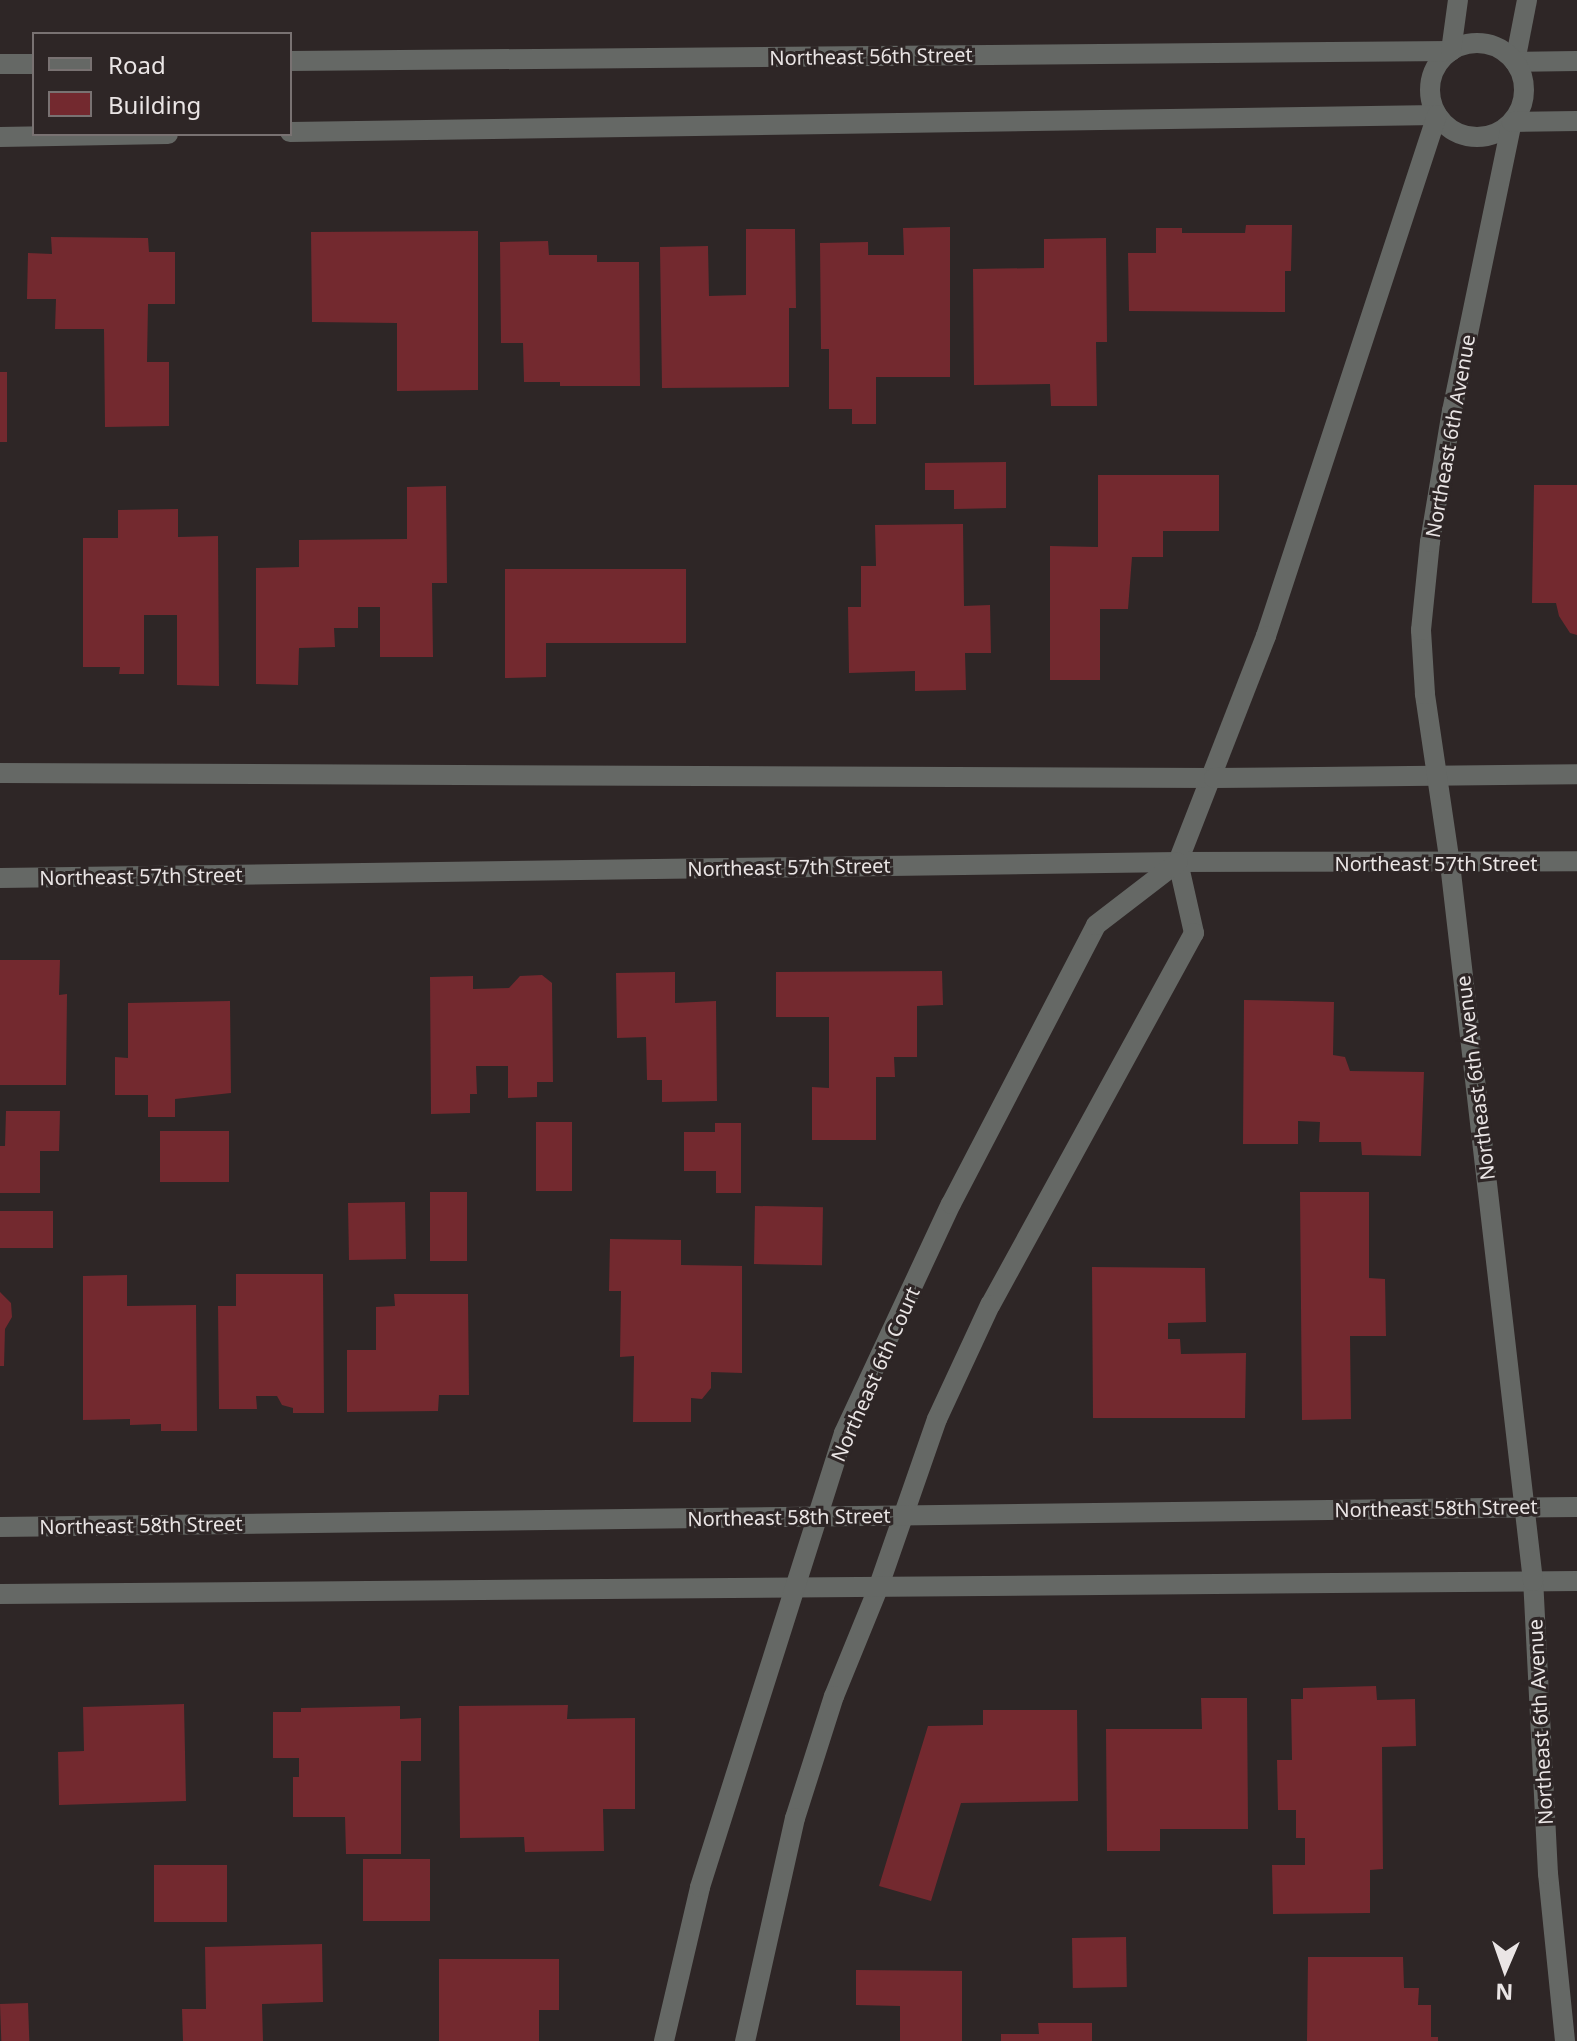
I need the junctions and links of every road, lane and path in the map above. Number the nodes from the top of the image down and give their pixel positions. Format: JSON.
{"nodes":[{"id":1,"x":1458,"y":0,"type":"edge"},
{"id":2,"x":1527,"y":0,"type":"edge"},
{"id":3,"x":1451,"y":51,"type":"junction"},
{"id":4,"x":292,"y":61,"type":"edge"},
{"id":5,"x":1577,"y":61,"type":"edge"},
{"id":6,"x":1515,"y":62,"type":"junction"},
{"id":7,"x":0,"y":64,"type":"edge"},
{"id":8,"x":32,"y":64,"type":"edge"},
{"id":9,"x":1437,"y":115,"type":"junction"},
{"id":10,"x":1577,"y":121,"type":"edge"},
{"id":11,"x":1512,"y":122,"type":"junction"},
{"id":12,"x":292,"y":132,"type":"edge"},
{"id":13,"x":56,"y":136,"type":"edge"},
{"id":14,"x":0,"y":137,"type":"edge"},
{"id":15,"x":0,"y":773,"type":"edge"},
{"id":16,"x":1577,"y":774,"type":"edge"},
{"id":17,"x":1436,"y":776,"type":"junction"},
{"id":18,"x":1214,"y":778,"type":"junction"},
{"id":19,"x":1577,"y":861,"type":"edge"},
{"id":20,"x":1178,"y":862,"type":"junction"},
{"id":21,"x":1450,"y":864,"type":"junction"},
{"id":22,"x":0,"y":878,"type":"edge"},
{"id":23,"x":1525,"y":1507,"type":"junction"},
{"id":24,"x":1577,"y":1507,"type":"edge"},
{"id":25,"x":901,"y":1515,"type":"junction"},
{"id":26,"x":818,"y":1516,"type":"junction"},
{"id":27,"x":0,"y":1527,"type":"edge"},
{"id":28,"x":1533,"y":1581,"type":"junction"},
{"id":29,"x":1577,"y":1581,"type":"edge"},
{"id":30,"x":795,"y":1586,"type":"junction"},
{"id":31,"x":879,"y":1586,"type":"junction"},
{"id":32,"x":0,"y":1594,"type":"edge"},
{"id":33,"x":664,"y":2041,"type":"edge"},
{"id":34,"x":745,"y":2041,"type":"edge"},
{"id":35,"x":1565,"y":2041,"type":"edge"}],
"edges":[{"from":1,"to":3,"type":"street"},
{"from":2,"to":6,"type":"street"},
{"from":3,"to":4,"type":"street","name":"Northeast 56th Street"},
{"from":3,"to":6,"type":"street"},
{"from":3,"to":9,"type":"street"},
{"from":5,"to":6,"type":"street"},
{"from":6,"to":11,"type":"street"},
{"from":7,"to":8,"type":"street"},
{"from":9,"to":11,"type":"street"},
{"from":9,"to":12,"type":"street"},
{"from":9,"to":18,"type":"street"},
{"from":10,"to":11,"type":"street"},
{"from":11,"to":17,"type":"street","name":"Northeast 6th Avenue"},
{"from":13,"to":14,"type":"street"},
{"from":15,"to":18,"type":"street"},
{"from":16,"to":17,"type":"street"},
{"from":17,"to":18,"type":"street"},
{"from":17,"to":21,"type":"street","name":"Northeast 6th Avenue"},
{"from":18,"to":20,"type":"street","name":"Northeast 6th Court"},
{"from":19,"to":21,"type":"street","name":"Northeast 57th Street"},
{"from":20,"to":21,"type":"street","name":"Northeast 57th Street"},
{"from":20,"to":22,"type":"street","name":"Northeast 57th Street"},
{"from":20,"to":25,"type":"street"},
{"from":20,"to":26,"type":"street","name":"Northeast 6th Court"},
{"from":21,"to":23,"type":"street","name":"Northeast 6th Avenue"},
{"from":23,"to":24,"type":"street","name":"Northeast 58th Street"},
{"from":23,"to":25,"type":"street","name":"Northeast 58th Street"},
{"from":23,"to":28,"type":"street","name":"Northeast 6th Avenue"},
{"from":25,"to":26,"type":"street","name":"Northeast 58th Street"},
{"from":25,"to":31,"type":"street"},
{"from":26,"to":27,"type":"street","name":"Northeast 58th Street"},
{"from":26,"to":30,"type":"street","name":"Northeast 6th Court"},
{"from":28,"to":29,"type":"street"},
{"from":28,"to":31,"type":"street"},
{"from":28,"to":35,"type":"street","name":"Northeast 6th Avenue"},
{"from":30,"to":31,"type":"street"},
{"from":30,"to":32,"type":"street"},
{"from":30,"to":33,"type":"street","name":"Northeast 6th Court"},
{"from":31,"to":34,"type":"street"}]}
